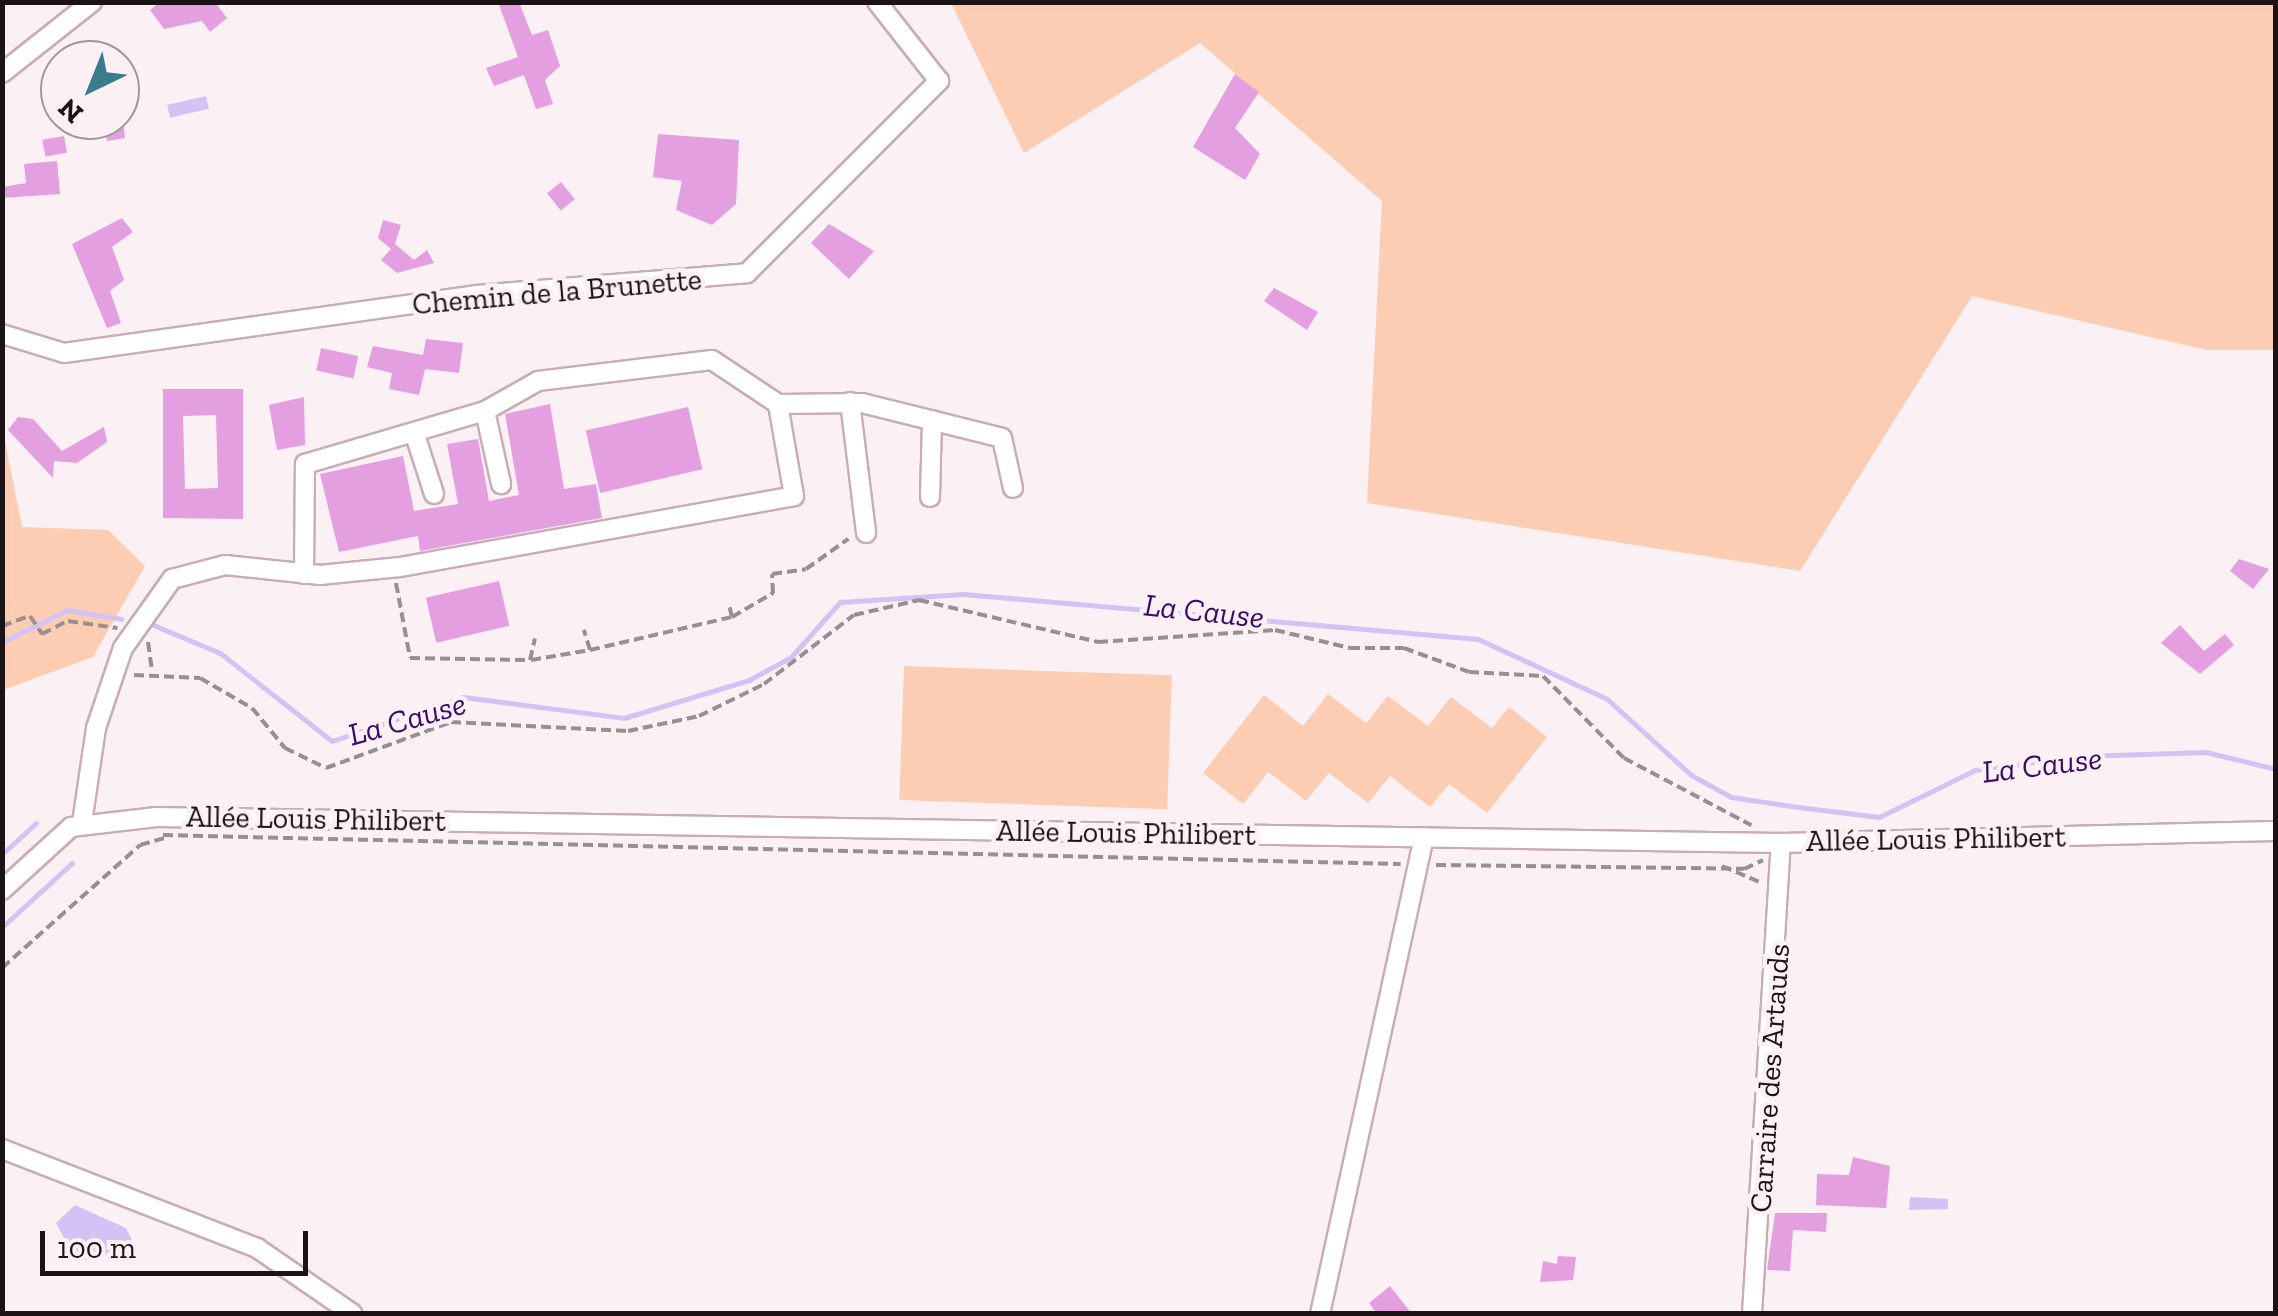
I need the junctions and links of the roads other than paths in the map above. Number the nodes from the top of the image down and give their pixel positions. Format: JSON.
{"nodes":[{"id":1,"x":877,"y":2,"type":"edge"},
{"id":2,"x":85,"y":8,"type":"edge"},
{"id":3,"x":2,"y":73,"type":"edge"},
{"id":4,"x":2,"y":334,"type":"edge"},
{"id":5,"x":850,"y":402,"type":"junction"},
{"id":6,"x":778,"y":404,"type":"junction"},
{"id":7,"x":485,"y":412,"type":"junction"},
{"id":8,"x":932,"y":420,"type":"junction"},
{"id":9,"x":415,"y":435,"type":"junction"},
{"id":10,"x":500,"y":484,"type":"dead end"},
{"id":11,"x":1013,"y":488,"type":"dead end"},
{"id":12,"x":434,"y":494,"type":"dead end"},
{"id":13,"x":930,"y":498,"type":"dead end"},
{"id":14,"x":866,"y":533,"type":"road end"},
{"id":15,"x":304,"y":574,"type":"junction"},
{"id":16,"x":82,"y":823,"type":"junction"},
{"id":17,"x":2276,"y":831,"type":"edge"},
{"id":18,"x":1424,"y":837,"type":"junction"},
{"id":19,"x":1780,"y":849,"type":"junction"},
{"id":20,"x":2,"y":890,"type":"edge"},
{"id":21,"x":2,"y":1148,"type":"edge"},
{"id":22,"x":353,"y":1314,"type":"edge"},
{"id":23,"x":1320,"y":1314,"type":"edge"},
{"id":24,"x":1752,"y":1314,"type":"edge"}],
"edges":[{"from":1,"to":4,"type":"street","name":"Chemin de la Brunette"},
{"from":2,"to":3,"type":"street"},
{"from":5,"to":6,"type":"street"},
{"from":5,"to":8,"type":"street"},
{"from":5,"to":14,"type":"street"},
{"from":6,"to":7,"type":"street"},
{"from":6,"to":15,"type":"street"},
{"from":7,"to":9,"type":"street"},
{"from":7,"to":10,"type":"street"},
{"from":8,"to":11,"type":"street"},
{"from":8,"to":13,"type":"street"},
{"from":9,"to":12,"type":"street"},
{"from":9,"to":15,"type":"street"},
{"from":15,"to":16,"type":"street"},
{"from":16,"to":18,"type":"street","name":"Allée Louis Philibert"},
{"from":16,"to":20,"type":"street"},
{"from":17,"to":19,"type":"street","name":"Allée Louis Philibert"},
{"from":18,"to":19,"type":"street","name":"Allée Louis Philibert"},
{"from":18,"to":23,"type":"street"},
{"from":19,"to":24,"type":"street","name":"Carraire des Artauds"},
{"from":21,"to":22,"type":"street"}]}
